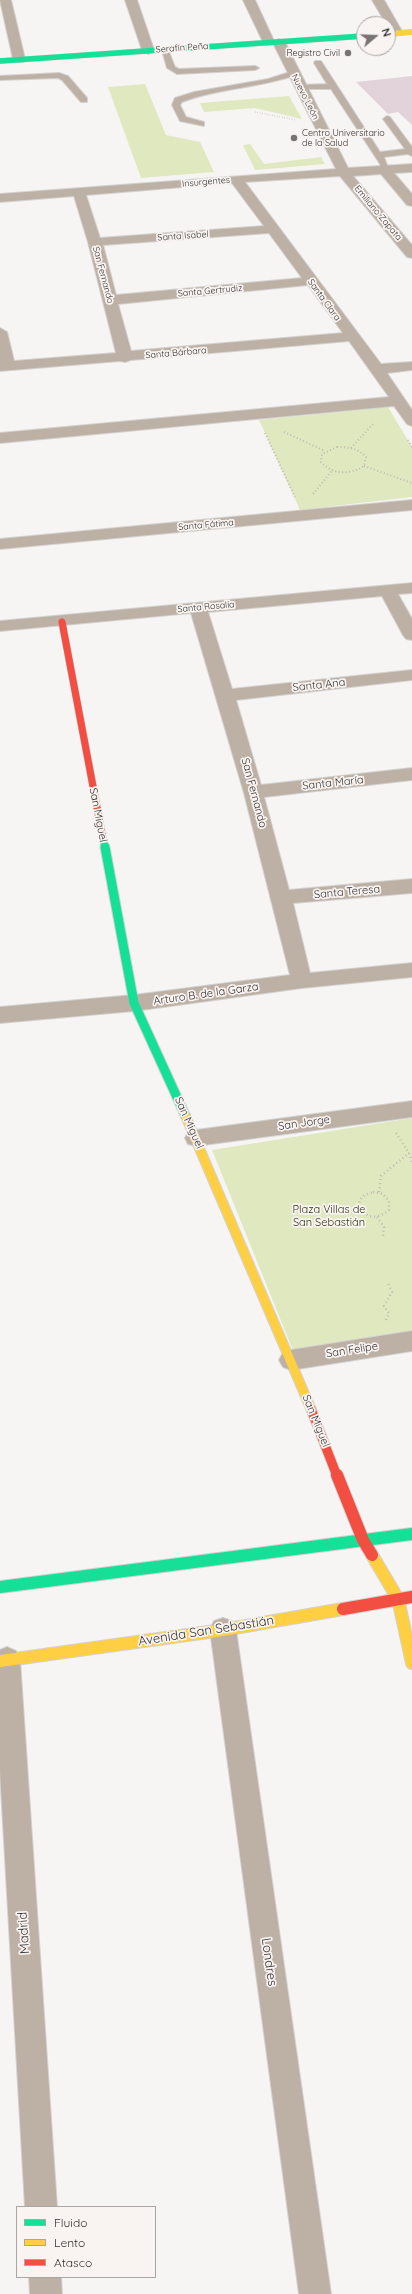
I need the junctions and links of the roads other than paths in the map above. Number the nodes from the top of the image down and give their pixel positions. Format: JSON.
{"nodes":[{"id":1,"x":4,"y":0,"type":"edge"},
{"id":2,"x":131,"y":0,"type":"edge"},
{"id":3,"x":249,"y":0,"type":"edge"},
{"id":4,"x":378,"y":0,"type":"edge"},
{"id":5,"x":385,"y":16,"type":"edge"},
{"id":6,"x":412,"y":32,"type":"edge"},
{"id":7,"x":396,"y":34,"type":"edge"},
{"id":8,"x":356,"y":37,"type":"edge"},
{"id":9,"x":273,"y":42,"type":"junction"},
{"id":10,"x":164,"y":49,"type":"junction"},
{"id":11,"x":148,"y":50,"type":"junction"},
{"id":12,"x":19,"y":59,"type":"junction"},
{"id":13,"x":0,"y":61,"type":"edge"},
{"id":14,"x":318,"y":63,"type":"dead end"},
{"id":15,"x":255,"y":68,"type":"dead end"},
{"id":16,"x":293,"y":73,"type":"junction"},
{"id":17,"x":0,"y":78,"type":"edge"},
{"id":18,"x":332,"y":86,"type":"junction"},
{"id":19,"x":301,"y":87,"type":"junction"},
{"id":20,"x":84,"y":100,"type":"dead end"},
{"id":21,"x":387,"y":119,"type":"dead end"},
{"id":22,"x":201,"y":124,"type":"dead end"},
{"id":23,"x":410,"y":152,"type":"edge"},
{"id":24,"x":378,"y":155,"type":"junction"},
{"id":25,"x":412,"y":168,"type":"edge"},
{"id":26,"x":385,"y":170,"type":"junction"},
{"id":27,"x":344,"y":172,"type":"junction"},
{"id":28,"x":236,"y":179,"type":"junction"},
{"id":29,"x":79,"y":192,"type":"junction"},
{"id":30,"x":0,"y":198,"type":"edge"},
{"id":31,"x":412,"y":202,"type":"edge"},
{"id":32,"x":271,"y":229,"type":"junction"},
{"id":33,"x":94,"y":242,"type":"junction"},
{"id":34,"x":412,"y":254,"type":"edge"},
{"id":35,"x":310,"y":281,"type":"junction"},
{"id":36,"x":111,"y":300,"type":"junction"},
{"id":37,"x":0,"y":332,"type":"edge"},
{"id":38,"x":351,"y":338,"type":"junction"},
{"id":39,"x":125,"y":358,"type":"junction"},
{"id":40,"x":412,"y":366,"type":"edge"},
{"id":41,"x":4,"y":367,"type":"edge"},
{"id":42,"x":377,"y":369,"type":"junction"},
{"id":43,"x":398,"y":401,"type":"junction"},
{"id":44,"x":412,"y":421,"type":"edge"},
{"id":45,"x":0,"y":438,"type":"edge"},
{"id":46,"x":412,"y":505,"type":"edge"},
{"id":47,"x":0,"y":544,"type":"edge"},
{"id":48,"x":412,"y":588,"type":"edge"},
{"id":49,"x":388,"y":591,"type":"junction"},
{"id":50,"x":198,"y":608,"type":"junction"},
{"id":51,"x":62,"y":622,"type":"junction"},
{"id":52,"x":0,"y":626,"type":"edge"},
{"id":53,"x":412,"y":636,"type":"edge"},
{"id":54,"x":412,"y":675,"type":"edge"},
{"id":55,"x":226,"y":695,"type":"junction"},
{"id":56,"x":412,"y":774,"type":"edge"},
{"id":57,"x":253,"y":792,"type":"junction"},
{"id":58,"x":412,"y":886,"type":"edge"},
{"id":59,"x":282,"y":897,"type":"junction"},
{"id":60,"x":412,"y":970,"type":"edge"},
{"id":61,"x":302,"y":981,"type":"junction"},
{"id":62,"x":134,"y":1003,"type":"junction"},
{"id":63,"x":0,"y":1015,"type":"edge"},
{"id":64,"x":412,"y":1109,"type":"edge"},
{"id":65,"x":196,"y":1138,"type":"junction"},
{"id":66,"x":401,"y":1342,"type":"edge"},
{"id":67,"x":291,"y":1360,"type":"junction"},
{"id":68,"x":412,"y":1534,"type":"edge"},
{"id":69,"x":364,"y":1540,"type":"junction"},
{"id":70,"x":0,"y":1587,"type":"edge"},
{"id":71,"x":412,"y":1597,"type":"edge"},
{"id":72,"x":398,"y":1599,"type":"junction"},
{"id":73,"x":223,"y":1630,"type":"junction"},
{"id":74,"x":4,"y":1660,"type":"edge"},
{"id":75,"x":412,"y":1663,"type":"edge"},
{"id":76,"x":41,"y":2206,"type":"edge"},
{"id":77,"x":45,"y":2278,"type":"edge"},
{"id":78,"x":46,"y":2294,"type":"edge"},
{"id":79,"x":315,"y":2294,"type":"edge"}],
"edges":[{"from":1,"to":12,"type":"street"},
{"from":2,"to":11,"type":"street"},
{"from":3,"to":9,"type":"street","name":"Nuevo León"},
{"from":4,"to":5,"type":"street"},
{"from":6,"to":7,"type":"street"},
{"from":8,"to":9,"type":"street","name":"Serafín Peña"},
{"from":9,"to":10,"type":"street","name":"Serafín Peña"},
{"from":9,"to":16,"type":"street","name":"Nuevo León"},
{"from":10,"to":11,"type":"street","name":"Serafín Peña"},
{"from":10,"to":15,"type":"lane"},
{"from":11,"to":12,"type":"street","name":"Serafín Peña"},
{"from":12,"to":13,"type":"street","name":"Serafín Peña"},
{"from":14,"to":18,"type":"lane"},
{"from":16,"to":19,"type":"street","name":"Nuevo León"},
{"from":16,"to":22,"type":"lane"},
{"from":17,"to":20,"type":"lane"},
{"from":18,"to":19,"type":"lane"},
{"from":18,"to":24,"type":"lane"},
{"from":19,"to":27,"type":"street","name":"Nuevo León"},
{"from":21,"to":23,"type":"lane"},
{"from":23,"to":24,"type":"lane"},
{"from":24,"to":26,"type":"lane"},
{"from":25,"to":26,"type":"street","name":"Insurgentes"},
{"from":26,"to":27,"type":"street","name":"Insurgentes"},
{"from":26,"to":31,"type":"street"},
{"from":27,"to":28,"type":"street","name":"Insurgentes"},
{"from":27,"to":34,"type":"street","name":"Emiliano Zapata"},
{"from":28,"to":29,"type":"street","name":"Insurgentes"},
{"from":28,"to":32,"type":"street","name":"Santa Clara"},
{"from":29,"to":30,"type":"street","name":"Insurgentes"},
{"from":29,"to":33,"type":"street","name":"San Fernando"},
{"from":32,"to":33,"type":"street","name":"Santa Isabel"},
{"from":32,"to":35,"type":"street","name":"Santa Clara"},
{"from":33,"to":36,"type":"street","name":"San Fernando"},
{"from":35,"to":36,"type":"street","name":"Santa Gertrudiz"},
{"from":35,"to":38,"type":"street","name":"Santa Clara"},
{"from":36,"to":39,"type":"street","name":"San Fernando"},
{"from":37,"to":41,"type":"street"},
{"from":38,"to":39,"type":"street","name":"Santa Bárbara"},
{"from":38,"to":42,"type":"street","name":"Santa Clara"},
{"from":39,"to":41,"type":"street","name":"Santa Bárbara"},
{"from":40,"to":42,"type":"street"},
{"from":42,"to":43,"type":"street","name":"Santa Clara"},
{"from":43,"to":44,"type":"street","name":"Santa Clara"},
{"from":43,"to":45,"type":"street"},
{"from":46,"to":47,"type":"street","name":"Santa Fátima"},
{"from":48,"to":49,"type":"street","name":"Santa Rosalía"},
{"from":49,"to":50,"type":"street","name":"Santa Rosalía"},
{"from":49,"to":53,"type":"street"},
{"from":50,"to":51,"type":"street","name":"Santa Rosalía"},
{"from":50,"to":55,"type":"street","name":"San Fernando"},
{"from":51,"to":52,"type":"street","name":"Santa Rosalía"},
{"from":51,"to":62,"type":"street","name":"San Miguel"},
{"from":54,"to":55,"type":"street","name":"Santa Ana"},
{"from":55,"to":57,"type":"street","name":"San Fernando"},
{"from":56,"to":57,"type":"street","name":"Santa María"},
{"from":57,"to":59,"type":"street","name":"San Fernando"},
{"from":58,"to":59,"type":"street","name":"Santa Teresa"},
{"from":59,"to":61,"type":"street","name":"San Fernando"},
{"from":60,"to":61,"type":"street","name":"Arturo B. de la Garza"},
{"from":61,"to":62,"type":"street","name":"Arturo B. de la Garza"},
{"from":62,"to":63,"type":"street","name":"Arturo B. de la Garza"},
{"from":62,"to":65,"type":"street","name":"San Miguel"},
{"from":64,"to":65,"type":"street","name":"San Jorge"},
{"from":65,"to":67,"type":"street","name":"San Miguel"},
{"from":66,"to":67,"type":"street","name":"San Felipe"},
{"from":67,"to":69,"type":"street","name":"San Miguel"},
{"from":68,"to":69,"type":"street"},
{"from":69,"to":70,"type":"street"},
{"from":69,"to":72,"type":"street","name":"San Miguel"},
{"from":71,"to":72,"type":"street","name":"Avenida San Sebastián"},
{"from":72,"to":73,"type":"street","name":"Avenida San Sebastián"},
{"from":72,"to":75,"type":"street","name":"San Miguel"},
{"from":73,"to":74,"type":"street","name":"Avenida San Sebastián"},
{"from":73,"to":79,"type":"street","name":"Londres"},
{"from":74,"to":76,"type":"street","name":"Madrid"},
{"from":77,"to":78,"type":"street"}]}
